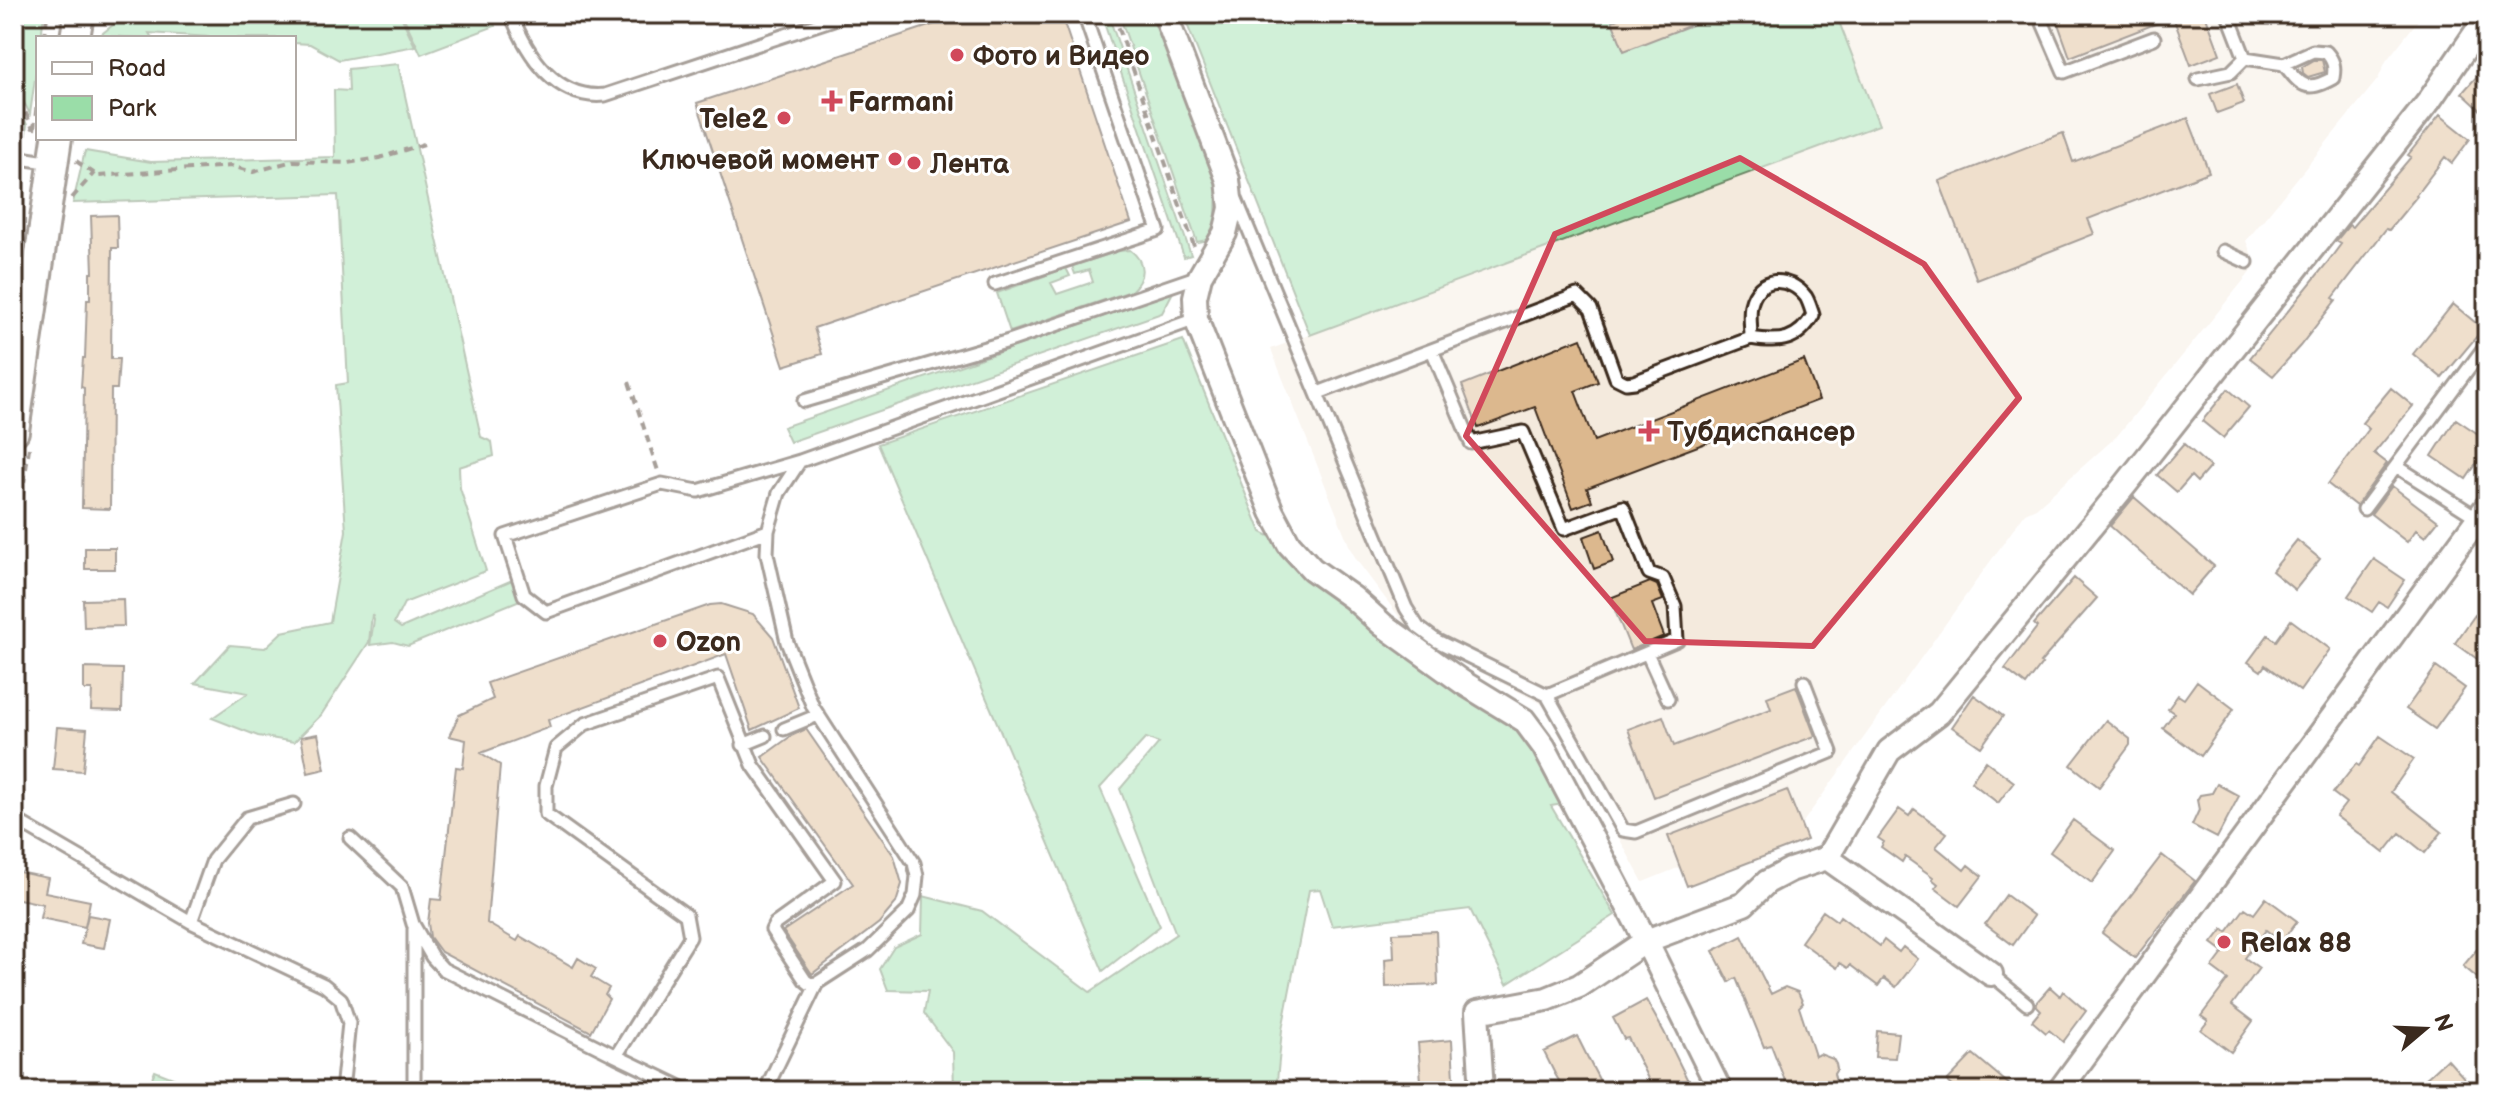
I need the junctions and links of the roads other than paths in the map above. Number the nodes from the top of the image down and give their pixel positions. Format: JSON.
{"nodes":[{"id":1,"x":79,"y":14,"type":"edge"},
{"id":2,"x":849,"y":14,"type":"edge"},
{"id":3,"x":1084,"y":14,"type":"edge"},
{"id":4,"x":1165,"y":14,"type":"edge"},
{"id":5,"x":2039,"y":14,"type":"edge"},
{"id":6,"x":2228,"y":14,"type":"edge"},
{"id":7,"x":512,"y":18,"type":"edge"},
{"id":8,"x":2480,"y":26,"type":"edge"},
{"id":9,"x":75,"y":36,"type":"edge"},
{"id":10,"x":2154,"y":38,"type":"dead end"},
{"id":11,"x":2245,"y":58,"type":"junction"},
{"id":12,"x":2284,"y":64,"type":"dead end"},
{"id":13,"x":2198,"y":79,"type":"dead end"},
{"id":14,"x":55,"y":151,"type":"edge"},
{"id":15,"x":14,"y":157,"type":"edge"},
{"id":16,"x":1228,"y":180,"type":"junction"},
{"id":17,"x":2223,"y":251,"type":"dead end"},
{"id":18,"x":2247,"y":262,"type":"dead end"},
{"id":19,"x":1201,"y":273,"type":"junction"},
{"id":20,"x":995,"y":284,"type":"dead end"},
{"id":21,"x":1196,"y":319,"type":"junction"},
{"id":22,"x":1751,"y":338,"type":"junction"},
{"id":23,"x":2487,"y":348,"type":"edge"},
{"id":24,"x":1432,"y":350,"type":"junction"},
{"id":25,"x":1318,"y":393,"type":"junction"},
{"id":26,"x":804,"y":401,"type":"dead end"},
{"id":27,"x":14,"y":431,"type":"edge"},
{"id":28,"x":800,"y":461,"type":"junction"},
{"id":29,"x":2396,"y":466,"type":"junction"},
{"id":30,"x":2364,"y":509,"type":"dead end"},
{"id":31,"x":2483,"y":512,"type":"edge"},
{"id":32,"x":768,"y":531,"type":"junction"},
{"id":33,"x":1647,"y":653,"type":"junction"},
{"id":34,"x":1804,"y":682,"type":"dead end"},
{"id":35,"x":1547,"y":695,"type":"junction"},
{"id":36,"x":1668,"y":699,"type":"dead end"},
{"id":37,"x":818,"y":715,"type":"junction"},
{"id":38,"x":784,"y":729,"type":"dead end"},
{"id":39,"x":765,"y":736,"type":"dead end"},
{"id":40,"x":743,"y":745,"type":"junction"},
{"id":41,"x":294,"y":804,"type":"dead end"},
{"id":42,"x":14,"y":819,"type":"edge"},
{"id":43,"x":350,"y":838,"type":"dead end"},
{"id":44,"x":1827,"y":858,"type":"junction"},
{"id":45,"x":191,"y":922,"type":"junction"},
{"id":46,"x":413,"y":924,"type":"junction"},
{"id":47,"x":1646,"y":941,"type":"junction"},
{"id":48,"x":1991,"y":974,"type":"joint"},
{"id":49,"x":817,"y":983,"type":"junction"},
{"id":50,"x":2027,"y":1004,"type":"dead end"},
{"id":51,"x":616,"y":1056,"type":"junction"},
{"id":52,"x":342,"y":1091,"type":"edge"},
{"id":53,"x":414,"y":1091,"type":"edge"},
{"id":54,"x":689,"y":1091,"type":"edge"},
{"id":55,"x":765,"y":1091,"type":"edge"},
{"id":56,"x":1482,"y":1091,"type":"edge"},
{"id":57,"x":1720,"y":1091,"type":"edge"},
{"id":58,"x":2059,"y":1091,"type":"edge"}],
"edges":[{"from":1,"to":9,"type":"street"},
{"from":2,"to":7,"type":"lane"},
{"from":3,"to":20,"type":"lane"},
{"from":4,"to":16,"type":"street"},
{"from":5,"to":10,"type":"lane"},
{"from":6,"to":11,"type":"lane"},
{"from":8,"to":44,"type":"street"},
{"from":11,"to":12,"type":"lane"},
{"from":11,"to":13,"type":"lane"},
{"from":14,"to":15,"type":"lane"},
{"from":14,"to":27,"type":"street"},
{"from":16,"to":19,"type":"street"},
{"from":16,"to":25,"type":"lane"},
{"from":17,"to":18,"type":"lane"},
{"from":19,"to":21,"type":"street"},
{"from":19,"to":26,"type":"lane"},
{"from":21,"to":28,"type":"lane"},
{"from":21,"to":47,"type":"street"},
{"from":22,"to":22,"type":"lane"},
{"from":22,"to":24,"type":"lane"},
{"from":23,"to":29,"type":"lane"},
{"from":24,"to":25,"type":"lane"},
{"from":24,"to":33,"type":"lane"},
{"from":25,"to":35,"type":"lane"},
{"from":28,"to":32,"type":"lane"},
{"from":28,"to":32,"type":"lane"},
{"from":29,"to":30,"type":"lane"},
{"from":29,"to":31,"type":"lane"},
{"from":31,"to":58,"type":"street"},
{"from":32,"to":37,"type":"lane"},
{"from":33,"to":35,"type":"lane"},
{"from":33,"to":36,"type":"lane"},
{"from":34,"to":35,"type":"lane"},
{"from":37,"to":38,"type":"lane"},
{"from":37,"to":49,"type":"lane"},
{"from":39,"to":40,"type":"lane"},
{"from":40,"to":49,"type":"lane"},
{"from":40,"to":51,"type":"lane"},
{"from":41,"to":45,"type":"lane"},
{"from":42,"to":45,"type":"lane"},
{"from":43,"to":46,"type":"lane"},
{"from":44,"to":47,"type":"street"},
{"from":44,"to":48,"type":"street"},
{"from":45,"to":52,"type":"lane"},
{"from":46,"to":51,"type":"lane"},
{"from":46,"to":53,"type":"lane"},
{"from":47,"to":56,"type":"street"},
{"from":47,"to":57,"type":"street"},
{"from":48,"to":50,"type":"lane"},
{"from":49,"to":55,"type":"lane"},
{"from":51,"to":54,"type":"lane"}]}
